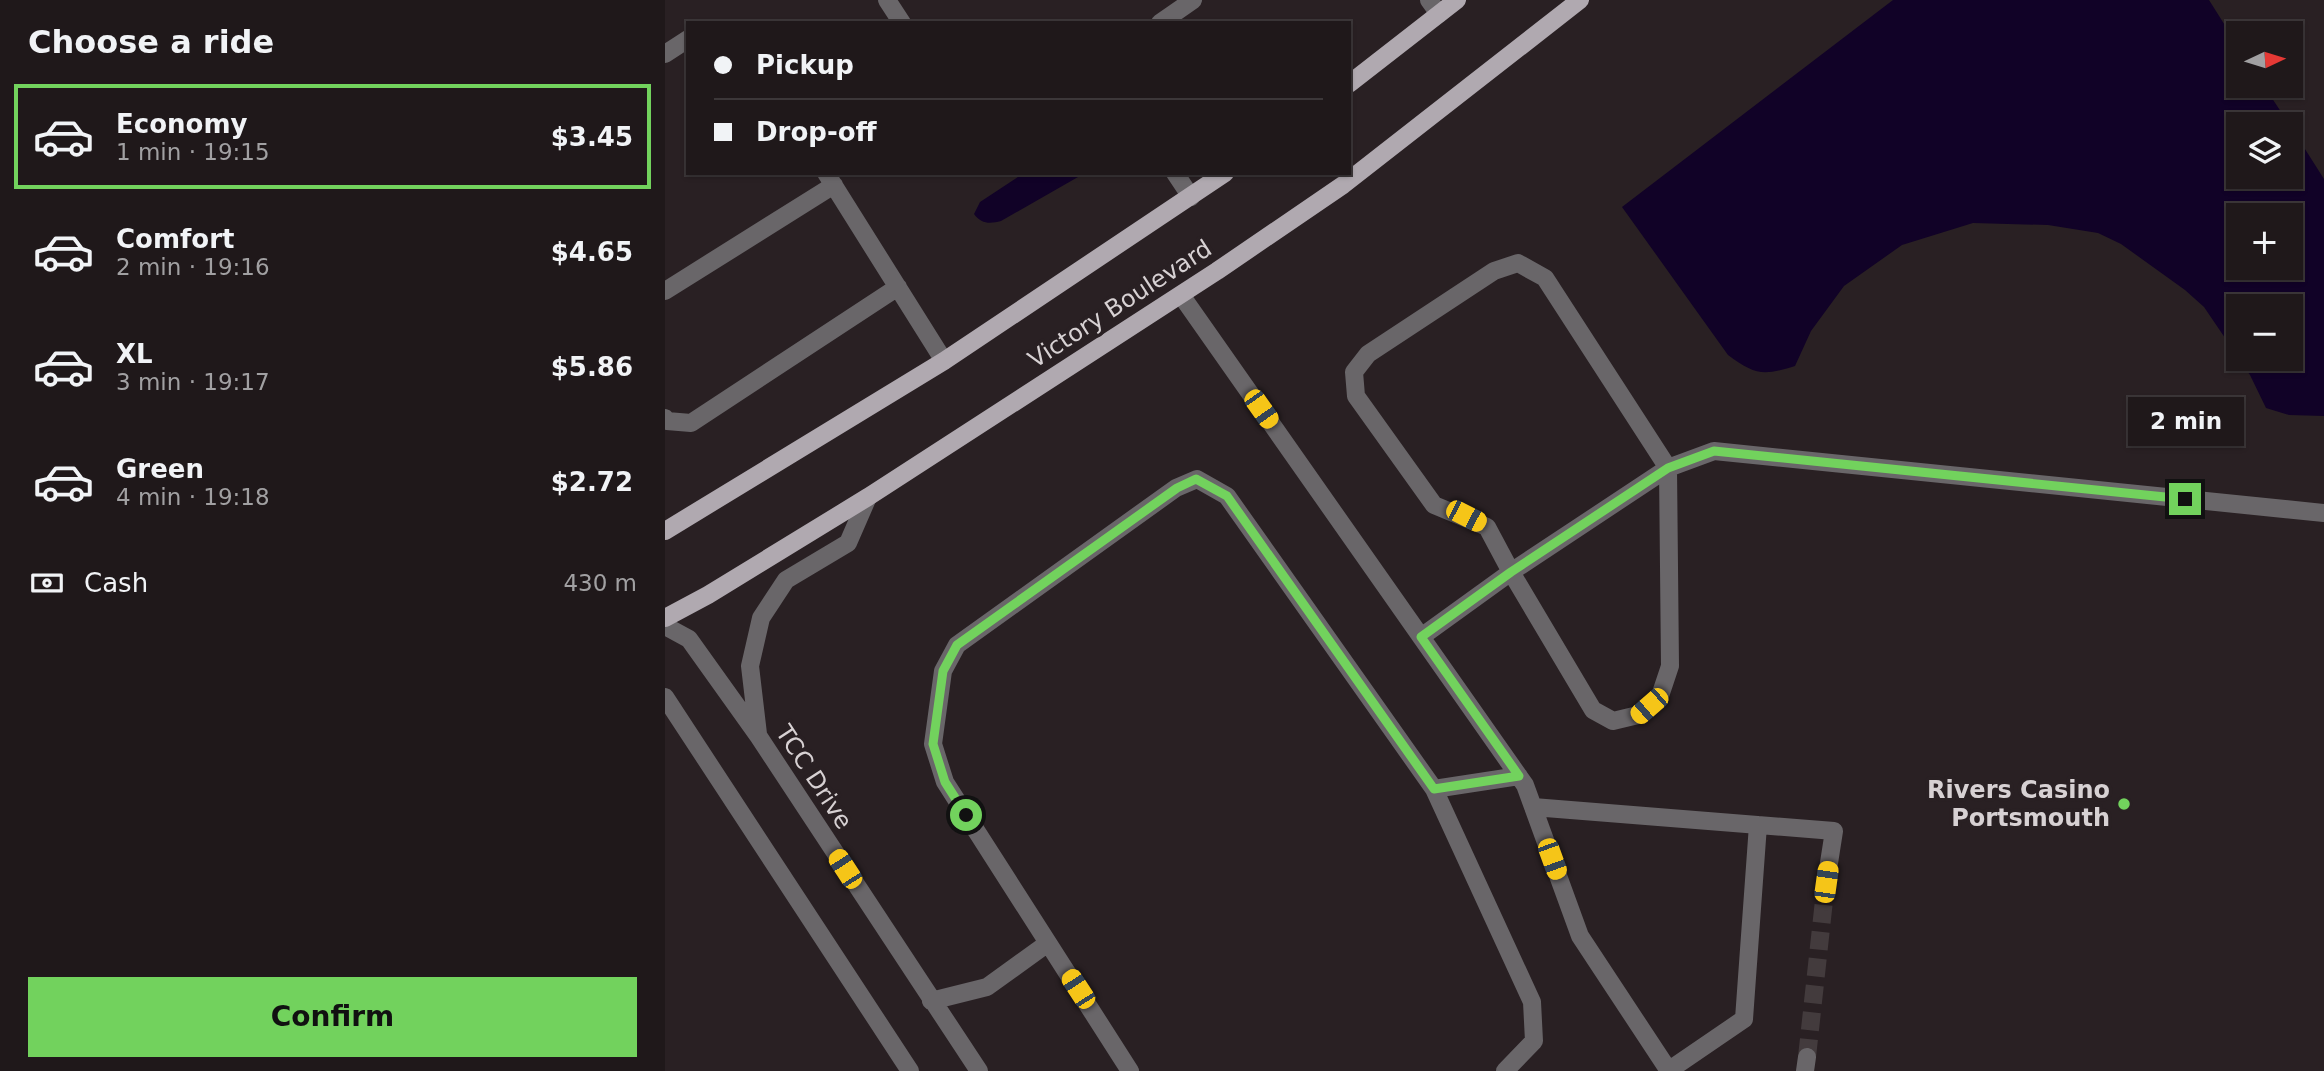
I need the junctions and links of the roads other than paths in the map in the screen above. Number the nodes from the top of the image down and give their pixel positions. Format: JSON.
{"nodes":[{"id":1,"x":887,"y":0,"type":"edge"},
{"id":2,"x":1193,"y":0,"type":"edge"},
{"id":3,"x":1457,"y":0,"type":"edge"},
{"id":4,"x":1580,"y":0,"type":"edge"},
{"id":5,"x":1434,"y":7,"type":"edge"},
{"id":6,"x":901,"y":21,"type":"edge"},
{"id":7,"x":1163,"y":21,"type":"edge"},
{"id":8,"x":686,"y":40,"type":"edge"},
{"id":9,"x":665,"y":54,"type":"edge"},
{"id":10,"x":1351,"y":82,"type":"edge"},
{"id":11,"x":1176,"y":175,"type":"edge"},
{"id":12,"x":1214,"y":176,"type":"edge"},
{"id":13,"x":830,"y":179,"type":"edge"},
{"id":14,"x":1191,"y":197,"type":"junction"},
{"id":15,"x":898,"y":287,"type":"junction"},
{"id":16,"x":665,"y":291,"type":"edge"},
{"id":17,"x":1181,"y":295,"type":"junction"},
{"id":18,"x":944,"y":361,"type":"junction"},
{"id":19,"x":665,"y":418,"type":"edge"},
{"id":20,"x":1668,"y":468,"type":"junction"},
{"id":21,"x":868,"y":497,"type":"junction"},
{"id":22,"x":2324,"y":513,"type":"edge"},
{"id":23,"x":665,"y":531,"type":"edge"},
{"id":24,"x":1511,"y":572,"type":"junction"},
{"id":25,"x":665,"y":618,"type":"edge"},
{"id":26,"x":665,"y":626,"type":"edge"},
{"id":27,"x":1421,"y":637,"type":"junction"},
{"id":28,"x":665,"y":697,"type":"edge"},
{"id":29,"x":665,"y":722,"type":"edge"},
{"id":30,"x":686,"y":732,"type":"junction"},
{"id":31,"x":759,"y":737,"type":"junction"},
{"id":32,"x":1519,"y":776,"type":"junction"},
{"id":33,"x":1434,"y":789,"type":"junction"},
{"id":34,"x":1533,"y":807,"type":"junction"},
{"id":35,"x":1758,"y":825,"type":"junction"},
{"id":36,"x":1826,"y":882,"type":"tunnel mouth"},
{"id":37,"x":1048,"y":943,"type":"junction"},
{"id":38,"x":931,"y":1001,"type":"junction"},
{"id":39,"x":910,"y":1071,"type":"edge"},
{"id":40,"x":979,"y":1071,"type":"edge"},
{"id":41,"x":1130,"y":1071,"type":"edge"},
{"id":42,"x":1505,"y":1071,"type":"edge"},
{"id":43,"x":1669,"y":1071,"type":"edge"}],
"edges":[{"from":1,"to":6,"type":"street"},
{"from":2,"to":7,"type":"street"},
{"from":3,"to":5,"type":"main road"},
{"from":4,"to":17,"type":"main road","name":"Victory Boulevard"},
{"from":5,"to":10,"type":"main road"},
{"from":8,"to":9,"type":"street"},
{"from":11,"to":14,"type":"street"},
{"from":12,"to":14,"type":"main road","name":"Victory Boulevard"},
{"from":13,"to":15,"type":"street"},
{"from":13,"to":16,"type":"street"},
{"from":14,"to":18,"type":"main road","name":"Victory Boulevard"},
{"from":15,"to":18,"type":"street"},
{"from":15,"to":19,"type":"street"},
{"from":17,"to":21,"type":"main road","name":"Victory Boulevard"},
{"from":17,"to":27,"type":"street"},
{"from":18,"to":23,"type":"main road","name":"Victory Boulevard"},
{"from":20,"to":22,"type":"street"},
{"from":20,"to":24,"type":"street"},
{"from":20,"to":24,"type":"street"},
{"from":20,"to":24,"type":"street"},
{"from":21,"to":25,"type":"main road","name":"Victory Boulevard"},
{"from":21,"to":31,"type":"street"},
{"from":24,"to":27,"type":"street"},
{"from":26,"to":31,"type":"street","name":"TCC Drive"},
{"from":27,"to":32,"type":"street"},
{"from":28,"to":30,"type":"street"},
{"from":29,"to":30,"type":"street"},
{"from":30,"to":39,"type":"street"},
{"from":31,"to":38,"type":"street","name":"TCC Drive"},
{"from":32,"to":33,"type":"street"},
{"from":32,"to":34,"type":"street"},
{"from":33,"to":37,"type":"street"},
{"from":33,"to":42,"type":"street"},
{"from":34,"to":35,"type":"street"},
{"from":34,"to":43,"type":"street"},
{"from":35,"to":36,"type":"street"},
{"from":35,"to":43,"type":"street"},
{"from":37,"to":38,"type":"street"},
{"from":37,"to":41,"type":"street"},
{"from":38,"to":40,"type":"street","name":"TCC Drive"}]}
